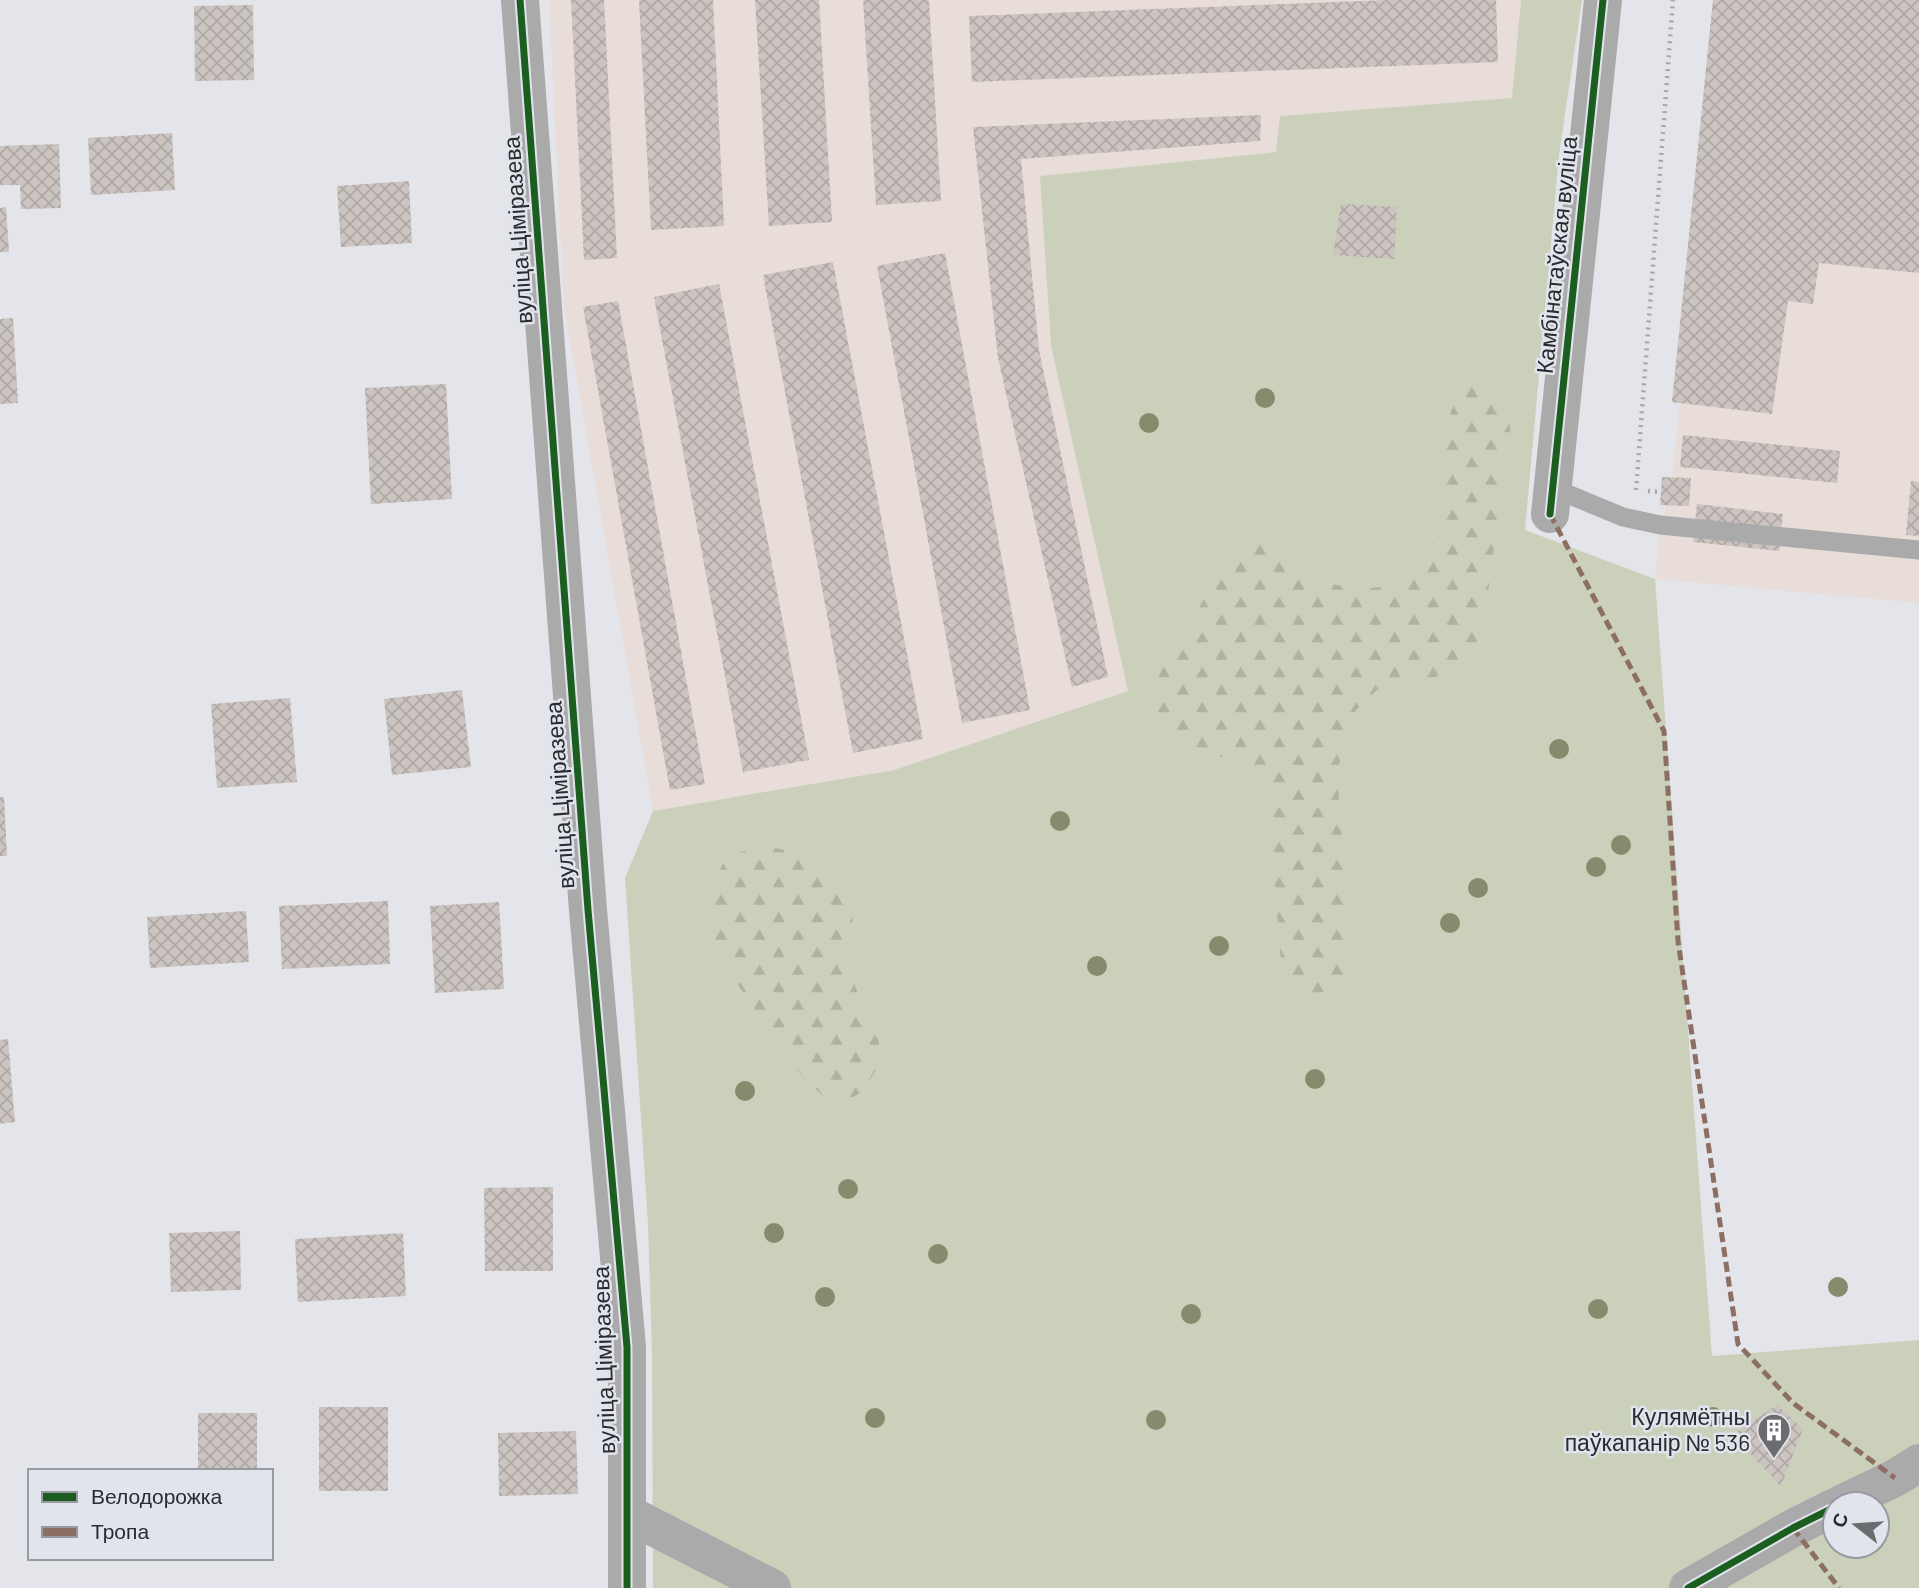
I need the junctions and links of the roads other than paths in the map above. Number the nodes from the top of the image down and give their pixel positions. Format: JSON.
{"nodes":[{"id":1,"x":520,"y":0,"type":"edge"},
{"id":2,"x":1603,"y":0,"type":"edge"},
{"id":3,"x":1552,"y":501,"type":"joint"},
{"id":4,"x":1919,"y":550,"type":"edge"},
{"id":5,"x":1919,"y":1463,"type":"edge"},
{"id":6,"x":1870,"y":1490,"type":"edge"},
{"id":7,"x":628,"y":1514,"type":"junction"},
{"id":8,"x":1821,"y":1514,"type":"edge"},
{"id":9,"x":627,"y":1588,"type":"edge"},
{"id":10,"x":772,"y":1588,"type":"edge"},
{"id":11,"x":1688,"y":1588,"type":"edge"}],
"edges":[{"from":1,"to":7,"type":"street","name":"вуліца Ціміразева"},
{"from":2,"to":3,"type":"street","name":"Камбінатаўская вуліца"},
{"from":3,"to":4,"type":"lane"},
{"from":5,"to":6,"type":"street"},
{"from":7,"to":9,"type":"street","name":"вуліца Ціміразева"},
{"from":7,"to":10,"type":"street"},
{"from":8,"to":11,"type":"street"}]}
